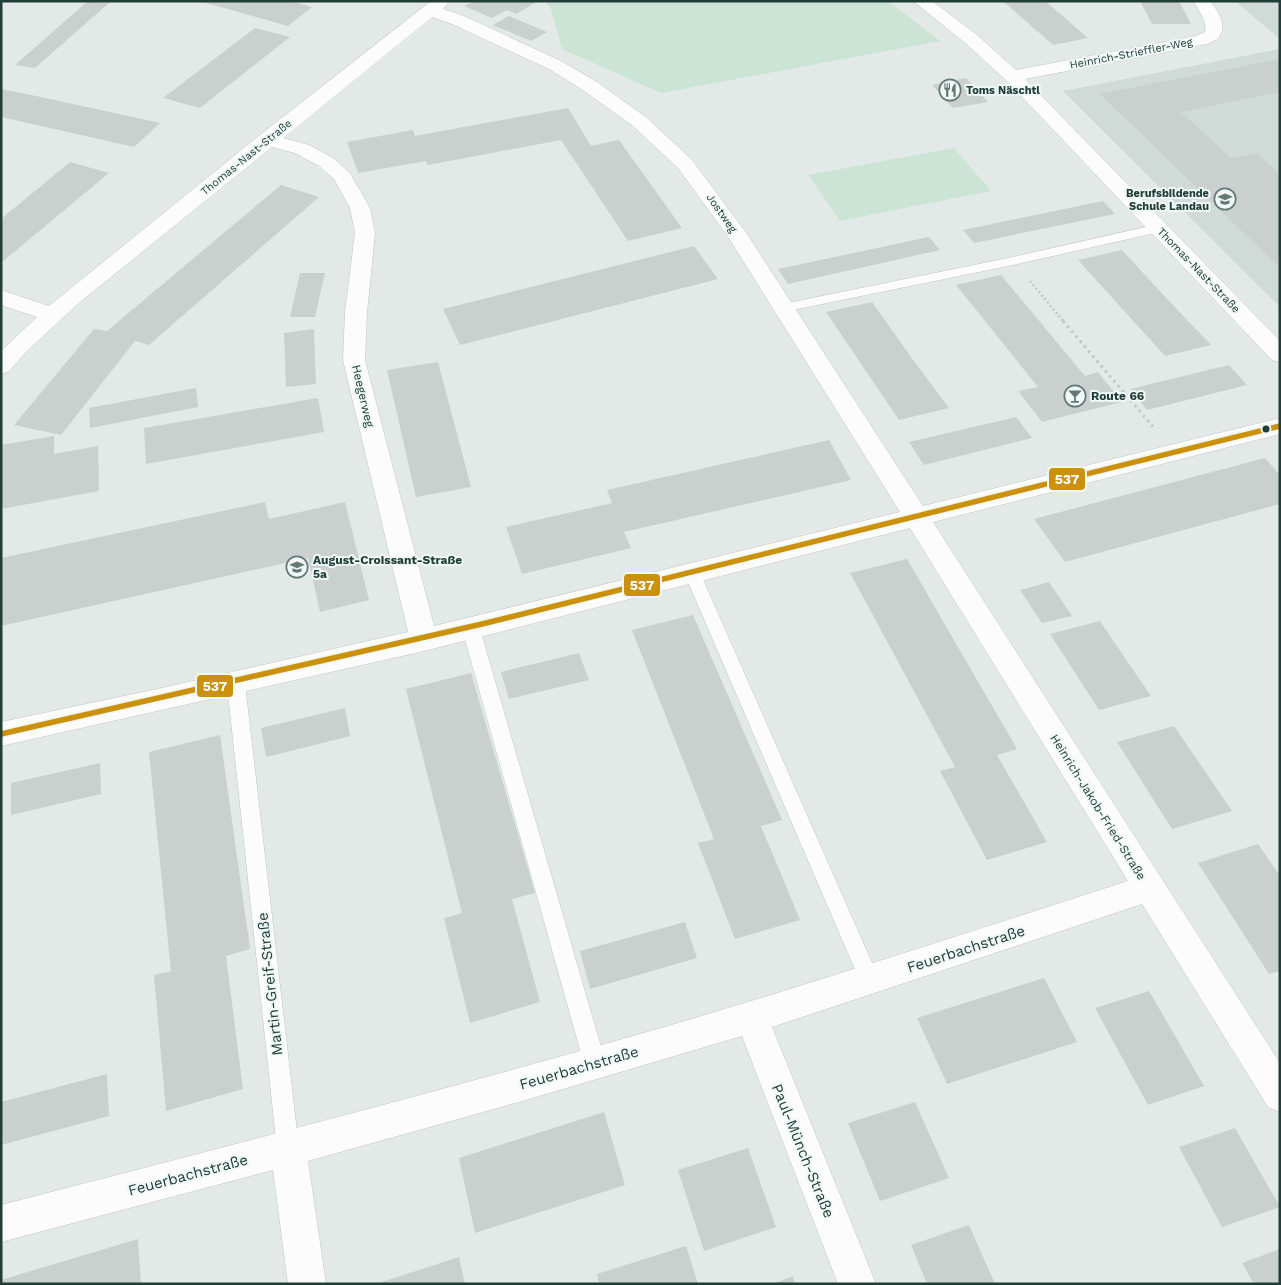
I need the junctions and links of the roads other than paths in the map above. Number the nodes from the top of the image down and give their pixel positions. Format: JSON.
{"nodes":[{"id":1,"x":921,"y":1,"type":"edge"},
{"id":2,"x":1201,"y":1,"type":"edge"},
{"id":3,"x":437,"y":6,"type":"edge"},
{"id":4,"x":1012,"y":76,"type":"junction"},
{"id":5,"x":267,"y":139,"type":"junction"},
{"id":6,"x":1159,"y":228,"type":"junction"},
{"id":7,"x":1,"y":297,"type":"edge"},
{"id":8,"x":783,"y":308,"type":"junction"},
{"id":9,"x":52,"y":315,"type":"junction"},
{"id":10,"x":1280,"y":354,"type":"edge"},
{"id":11,"x":1,"y":366,"type":"edge"},
{"id":12,"x":1280,"y":426,"type":"edge"},
{"id":13,"x":917,"y":518,"type":"junction"},
{"id":14,"x":692,"y":575,"type":"junction"},
{"id":15,"x":471,"y":629,"type":"junction"},
{"id":16,"x":424,"y":640,"type":"junction"},
{"id":17,"x":236,"y":684,"type":"junction"},
{"id":18,"x":1,"y":734,"type":"edge"},
{"id":19,"x":1149,"y":888,"type":"junction"},
{"id":20,"x":870,"y":980,"type":"junction"},
{"id":21,"x":751,"y":1017,"type":"junction"},
{"id":22,"x":595,"y":1064,"type":"junction"},
{"id":23,"x":1280,"y":1095,"type":"edge"},
{"id":24,"x":288,"y":1149,"type":"junction"},
{"id":25,"x":1,"y":1224,"type":"edge"},
{"id":26,"x":307,"y":1284,"type":"edge"},
{"id":27,"x":857,"y":1284,"type":"edge"}],
"edges":[{"from":1,"to":4,"type":"street","name":"Thomas-Nast-Straße"},
{"from":2,"to":4,"type":"street","name":"Heinrich-Strieffler-Weg"},
{"from":3,"to":5,"type":"street","name":"Thomas-Nast-Straße"},
{"from":3,"to":8,"type":"street","name":"Jostweg"},
{"from":4,"to":6,"type":"street","name":"Thomas-Nast-Straße"},
{"from":5,"to":9,"type":"street","name":"Thomas-Nast-Straße"},
{"from":5,"to":16,"type":"street","name":"Heegerweg"},
{"from":6,"to":8,"type":"lane"},
{"from":6,"to":10,"type":"street","name":"Thomas-Nast-Straße"},
{"from":7,"to":9,"type":"street"},
{"from":8,"to":13,"type":"street","name":"Jostweg"},
{"from":9,"to":11,"type":"street","name":"Thomas-Nast-Straße"},
{"from":12,"to":13,"type":"street"},
{"from":13,"to":14,"type":"street"},
{"from":13,"to":19,"type":"street","name":"Heinrich-Jakob-Fried-Straße"},
{"from":14,"to":15,"type":"street"},
{"from":14,"to":20,"type":"lane"},
{"from":15,"to":16,"type":"street"},
{"from":15,"to":22,"type":"lane"},
{"from":16,"to":17,"type":"street"},
{"from":17,"to":18,"type":"street"},
{"from":17,"to":24,"type":"lane","name":"Martin-Greif-Straße"},
{"from":19,"to":20,"type":"street","name":"Feuerbachstraße"},
{"from":19,"to":23,"type":"street","name":"Heinrich-Jakob-Fried-Straße"},
{"from":20,"to":21,"type":"street","name":"Feuerbachstraße"},
{"from":21,"to":22,"type":"street","name":"Feuerbachstraße"},
{"from":21,"to":27,"type":"street","name":"Paul-Münch-Straße"},
{"from":22,"to":24,"type":"street","name":"Feuerbachstraße"},
{"from":24,"to":25,"type":"street","name":"Feuerbachstraße"},
{"from":24,"to":26,"type":"street","name":"Martin-Greif-Straße"}]}
